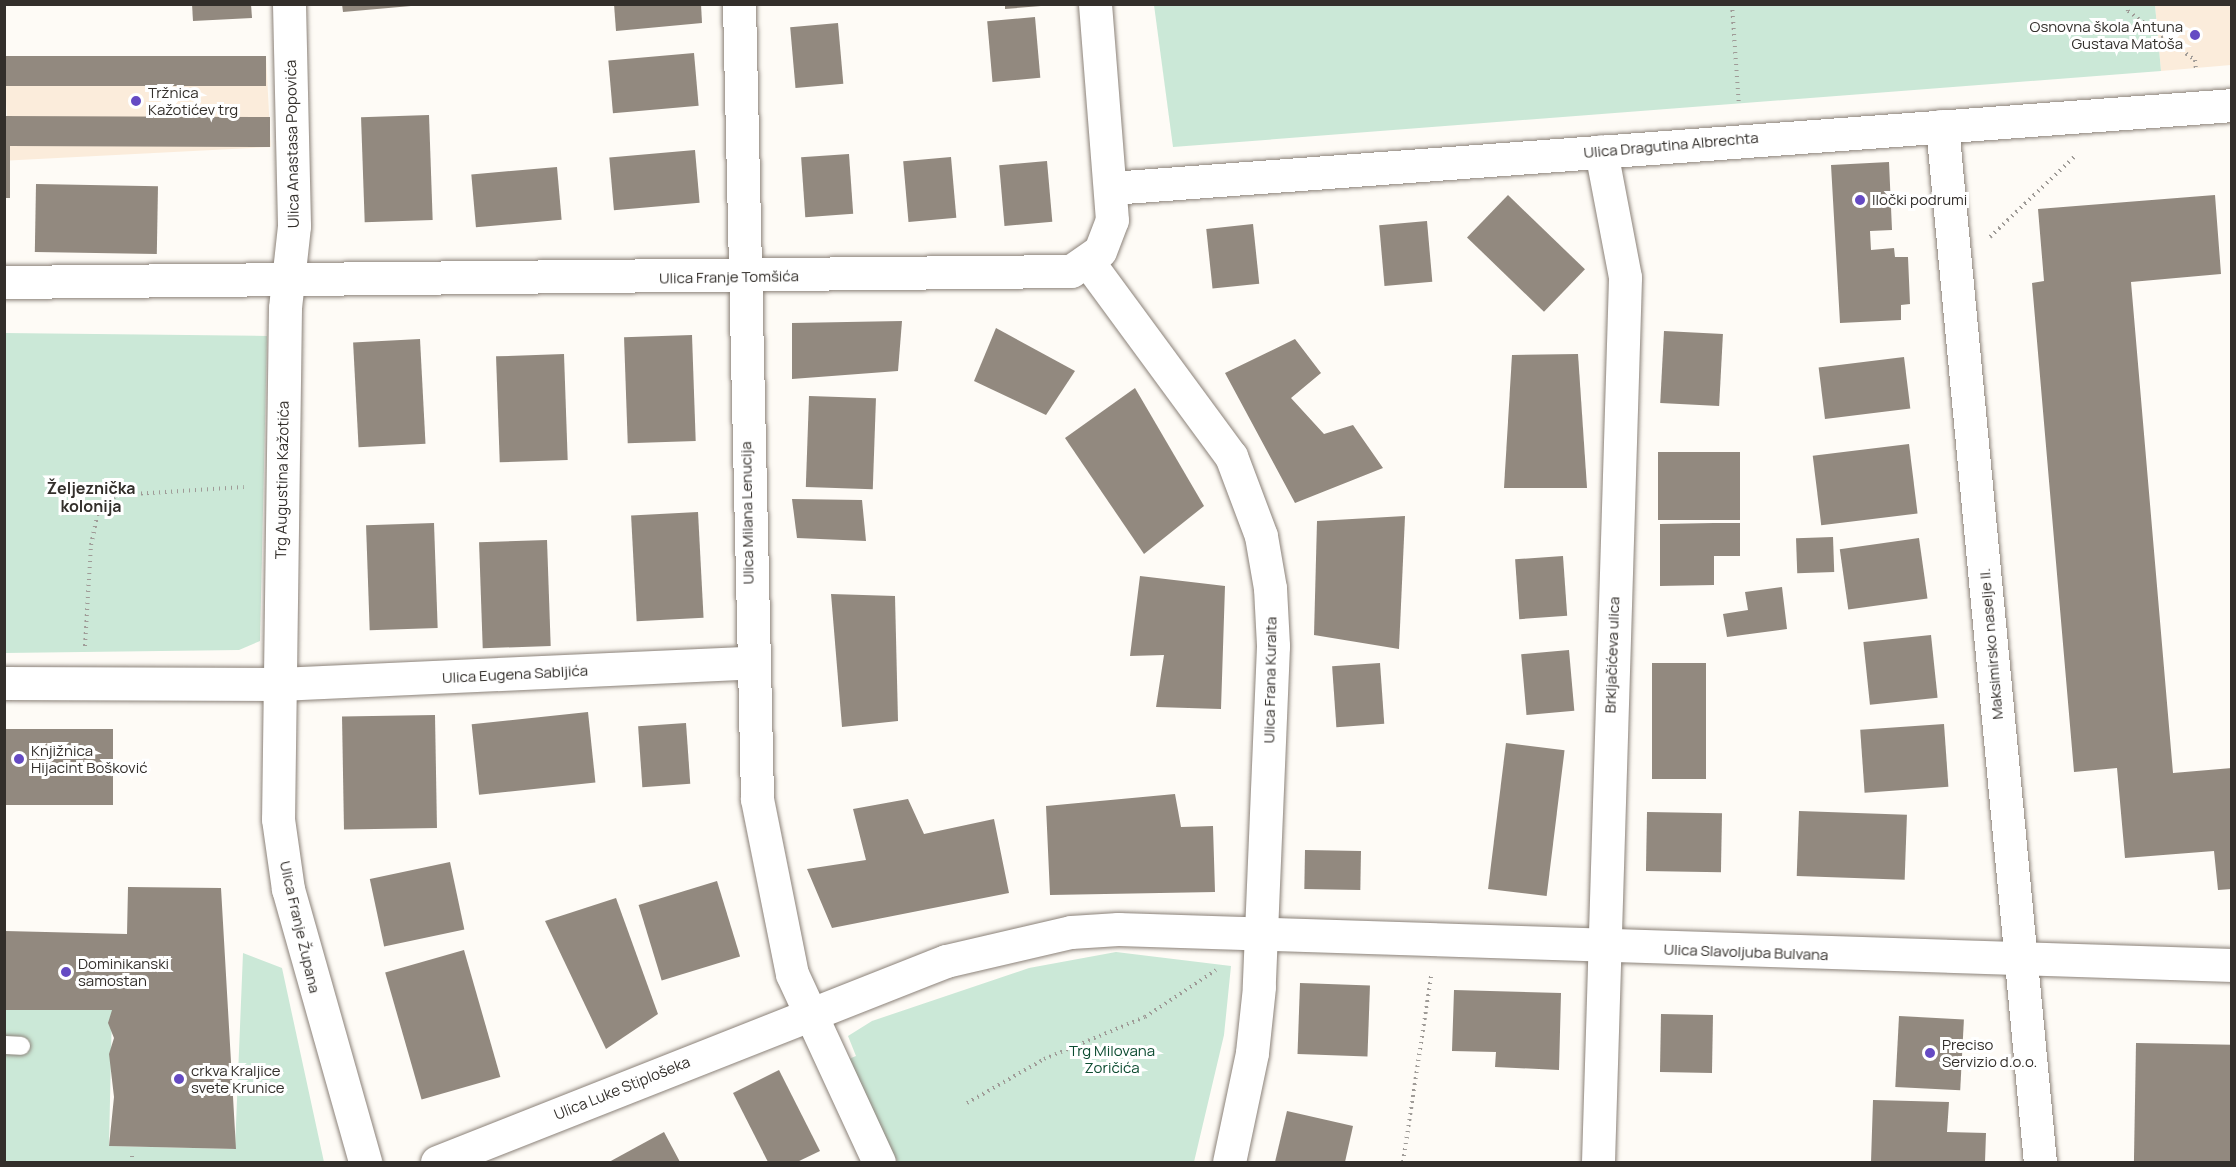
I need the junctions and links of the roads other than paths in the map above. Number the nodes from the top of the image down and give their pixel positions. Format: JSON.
{"nodes":[{"id":1,"x":289,"y":4,"type":"edge"},
{"id":2,"x":739,"y":4,"type":"edge"},
{"id":3,"x":1095,"y":4,"type":"edge"},
{"id":4,"x":2232,"y":105,"type":"edge"},
{"id":5,"x":1942,"y":126,"type":"junction"},
{"id":6,"x":1601,"y":151,"type":"junction"},
{"id":7,"x":1111,"y":188,"type":"junction"},
{"id":8,"x":1089,"y":263,"type":"junction"},
{"id":9,"x":743,"y":276,"type":"junction"},
{"id":10,"x":4,"y":282,"type":"edge"},
{"id":11,"x":286,"y":282,"type":"junction"},
{"id":12,"x":750,"y":663,"type":"junction"},
{"id":13,"x":4,"y":683,"type":"edge"},
{"id":14,"x":279,"y":684,"type":"junction"},
{"id":15,"x":1261,"y":934,"type":"junction"},
{"id":16,"x":1603,"y":947,"type":"junction"},
{"id":17,"x":2021,"y":961,"type":"junction"},
{"id":18,"x":2232,"y":965,"type":"edge"},
{"id":19,"x":808,"y":1014,"type":"junction"},
{"id":20,"x":365,"y":1162,"type":"edge"},
{"id":21,"x":437,"y":1162,"type":"edge"},
{"id":22,"x":879,"y":1162,"type":"edge"},
{"id":23,"x":1229,"y":1162,"type":"edge"},
{"id":24,"x":1598,"y":1162,"type":"edge"},
{"id":25,"x":2040,"y":1162,"type":"edge"}],
"edges":[{"from":1,"to":11,"type":"street","name":"Ulica Anastasa Popovića"},
{"from":2,"to":9,"type":"street","name":"Ulica Milana Lenucija"},
{"from":3,"to":7,"type":"street"},
{"from":4,"to":5,"type":"street","name":"Ulica Dragutina Albrechta"},
{"from":5,"to":6,"type":"street","name":"Ulica Dragutina Albrechta"},
{"from":5,"to":17,"type":"street","name":"Maksimirsko naselje II."},
{"from":6,"to":7,"type":"street","name":"Ulica Dragutina Albrechta"},
{"from":6,"to":16,"type":"street","name":"Brkljačićeva ulica"},
{"from":7,"to":8,"type":"street"},
{"from":8,"to":9,"type":"street","name":"Ulica Franje Tomšića"},
{"from":8,"to":15,"type":"street","name":"Ulica Frana Kuralta"},
{"from":9,"to":11,"type":"street","name":"Ulica Franje Tomšića"},
{"from":9,"to":12,"type":"street","name":"Ulica Milana Lenucija"},
{"from":10,"to":11,"type":"street"},
{"from":11,"to":14,"type":"street","name":"Trg Augustina Kažotića"},
{"from":12,"to":14,"type":"street","name":"Ulica Eugena Sabljića"},
{"from":12,"to":19,"type":"street","name":"Ulica Milana Lenucija"},
{"from":13,"to":14,"type":"street"},
{"from":14,"to":20,"type":"street","name":"Ulica Franje Župana"},
{"from":15,"to":16,"type":"street","name":"Ulica Slavoljuba Bulvana"},
{"from":15,"to":19,"type":"street"},
{"from":15,"to":23,"type":"street"},
{"from":16,"to":17,"type":"street","name":"Ulica Slavoljuba Bulvana"},
{"from":16,"to":24,"type":"street","name":"Brkljačićeva ulica"},
{"from":17,"to":18,"type":"street","name":"Ulica Slavoljuba Bulvana"},
{"from":17,"to":25,"type":"street","name":"Maksimirsko naselje II."},
{"from":19,"to":21,"type":"street","name":"Ulica Luke Stiplošeka"},
{"from":19,"to":22,"type":"street"}]}
